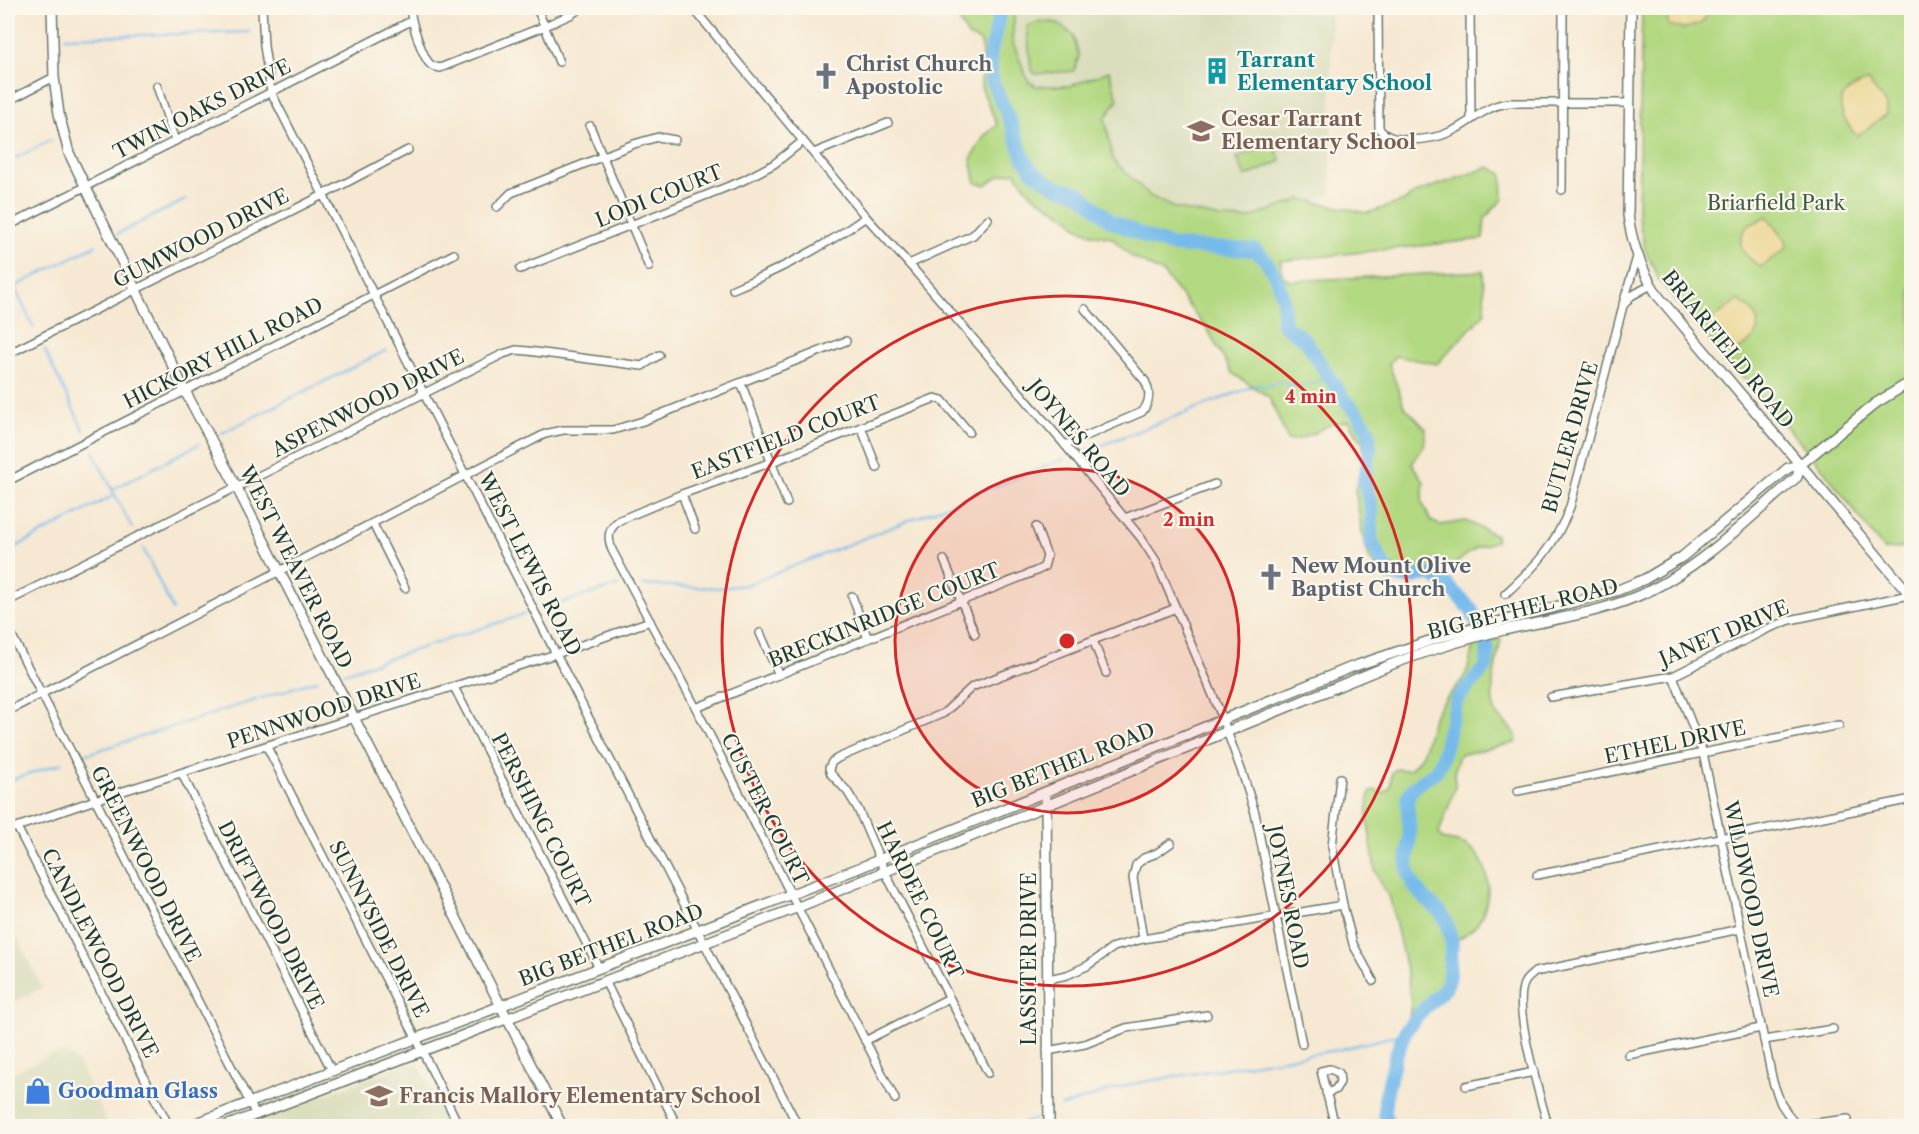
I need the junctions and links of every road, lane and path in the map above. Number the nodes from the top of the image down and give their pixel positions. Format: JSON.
{"nodes":[{"id":1,"x":52,"y":8,"type":"edge"},
{"id":2,"x":262,"y":8,"type":"edge"},
{"id":3,"x":411,"y":8,"type":"edge"},
{"id":4,"x":537,"y":8,"type":"edge"},
{"id":5,"x":581,"y":8,"type":"edge"},
{"id":6,"x":693,"y":8,"type":"edge"},
{"id":7,"x":1470,"y":8,"type":"edge"},
{"id":8,"x":1631,"y":8,"type":"edge"},
{"id":9,"x":1378,"y":11,"type":"dead end"},
{"id":10,"x":1563,"y":11,"type":"dead end"},
{"id":11,"x":411,"y":21,"type":"junction"},
{"id":12,"x":545,"y":26,"type":"junction"},
{"id":13,"x":559,"y":62,"type":"dead end"},
{"id":14,"x":54,"y":77,"type":"junction"},
{"id":15,"x":157,"y":86,"type":"dead end"},
{"id":16,"x":271,"y":92,"type":"junction"},
{"id":17,"x":8,"y":101,"type":"edge"},
{"id":18,"x":1563,"y":102,"type":"junction"},
{"id":19,"x":1629,"y":103,"type":"junction"},
{"id":20,"x":1471,"y":118,"type":"junction"},
{"id":21,"x":888,"y":123,"type":"dead end"},
{"id":22,"x":590,"y":126,"type":"dead end"},
{"id":23,"x":675,"y":140,"type":"dead end"},
{"id":24,"x":175,"y":141,"type":"junction"},
{"id":25,"x":803,"y":141,"type":"junction"},
{"id":26,"x":408,"y":150,"type":"dead end"},
{"id":27,"x":814,"y":153,"type":"junction"},
{"id":28,"x":603,"y":156,"type":"junction"},
{"id":29,"x":85,"y":188,"type":"junction"},
{"id":30,"x":1562,"y":190,"type":"dead end"},
{"id":31,"x":323,"y":195,"type":"junction"},
{"id":32,"x":497,"y":207,"type":"dead end"},
{"id":33,"x":866,"y":217,"type":"junction"},
{"id":34,"x":988,"y":219,"type":"dead end"},
{"id":35,"x":631,"y":225,"type":"junction"},
{"id":36,"x":8,"y":226,"type":"edge"},
{"id":37,"x":454,"y":254,"type":"dead end"},
{"id":38,"x":1637,"y":257,"type":"junction"},
{"id":39,"x":909,"y":264,"type":"junction"},
{"id":40,"x":649,"y":267,"type":"dead end"},
{"id":41,"x":520,"y":269,"type":"dead end"},
{"id":42,"x":1651,"y":285,"type":"junction"},
{"id":43,"x":733,"y":289,"type":"dead end"},
{"id":44,"x":136,"y":290,"type":"junction"},
{"id":45,"x":375,"y":295,"type":"junction"},
{"id":46,"x":1623,"y":306,"type":"junction"},
{"id":47,"x":1085,"y":309,"type":"dead end"},
{"id":48,"x":846,"y":341,"type":"dead end"},
{"id":49,"x":8,"y":354,"type":"edge"},
{"id":50,"x":659,"y":355,"type":"dead end"},
{"id":51,"x":1911,"y":381,"type":"edge"},
{"id":52,"x":741,"y":383,"type":"junction"},
{"id":53,"x":185,"y":391,"type":"junction"},
{"id":54,"x":424,"y":392,"type":"junction"},
{"id":55,"x":861,"y":427,"type":"junction"},
{"id":56,"x":969,"y":432,"type":"dead end"},
{"id":57,"x":1065,"y":445,"type":"junction"},
{"id":58,"x":772,"y":462,"type":"junction"},
{"id":59,"x":1801,"y":464,"type":"junction"},
{"id":60,"x":877,"y":468,"type":"dead end"},
{"id":61,"x":467,"y":476,"type":"junction"},
{"id":62,"x":8,"y":481,"type":"edge"},
{"id":63,"x":1215,"y":484,"type":"dead end"},
{"id":64,"x":237,"y":488,"type":"junction"},
{"id":65,"x":682,"y":495,"type":"junction"},
{"id":66,"x":787,"y":503,"type":"dead end"},
{"id":67,"x":1125,"y":518,"type":"junction"},
{"id":68,"x":373,"y":524,"type":"junction"},
{"id":69,"x":1036,"y":527,"type":"dead end"},
{"id":70,"x":695,"y":529,"type":"dead end"},
{"id":71,"x":609,"y":532,"type":"joint"},
{"id":72,"x":944,"y":560,"type":"dead end"},
{"id":73,"x":278,"y":570,"type":"junction"},
{"id":74,"x":405,"y":588,"type":"dead end"},
{"id":75,"x":1505,"y":594,"type":"dead end"},
{"id":76,"x":852,"y":596,"type":"dead end"},
{"id":77,"x":1910,"y":596,"type":"edge"},
{"id":78,"x":8,"y":601,"type":"edge"},
{"id":79,"x":961,"y":601,"type":"junction"},
{"id":80,"x":1176,"y":608,"type":"junction"},
{"id":81,"x":650,"y":621,"type":"junction"},
{"id":82,"x":8,"y":628,"type":"edge"},
{"id":83,"x":760,"y":633,"type":"dead end"},
{"id":84,"x":975,"y":634,"type":"dead end"},
{"id":85,"x":1465,"y":635,"type":"junction"},
{"id":86,"x":868,"y":639,"type":"junction"},
{"id":87,"x":1094,"y":640,"type":"junction"},
{"id":88,"x":556,"y":654,"type":"junction"},
{"id":89,"x":1106,"y":673,"type":"dead end"},
{"id":90,"x":778,"y":675,"type":"junction"},
{"id":91,"x":1673,"y":676,"type":"junction"},
{"id":92,"x":454,"y":687,"type":"junction"},
{"id":93,"x":41,"y":694,"type":"junction"},
{"id":94,"x":1551,"y":697,"type":"dead end"},
{"id":95,"x":696,"y":708,"type":"junction"},
{"id":96,"x":8,"y":711,"type":"edge"},
{"id":97,"x":352,"y":719,"type":"junction"},
{"id":98,"x":1223,"y":719,"type":"junction"},
{"id":99,"x":1839,"y":725,"type":"dead end"},
{"id":100,"x":1227,"y":730,"type":"junction"},
{"id":101,"x":267,"y":747,"type":"junction"},
{"id":102,"x":1703,"y":753,"type":"junction"},
{"id":103,"x":182,"y":774,"type":"junction"},
{"id":104,"x":1340,"y":778,"type":"dead end"},
{"id":105,"x":1046,"y":791,"type":"junction"},
{"id":106,"x":1518,"y":791,"type":"dead end"},
{"id":107,"x":1911,"y":799,"type":"edge"},
{"id":108,"x":95,"y":800,"type":"junction"},
{"id":109,"x":1046,"y":804,"type":"junction"},
{"id":110,"x":17,"y":827,"type":"junction"},
{"id":111,"x":8,"y":830,"type":"edge"},
{"id":112,"x":1721,"y":837,"type":"junction"},
{"id":113,"x":1171,"y":843,"type":"dead end"},
{"id":114,"x":880,"y":860,"type":"junction"},
{"id":115,"x":885,"y":872,"type":"junction"},
{"id":116,"x":1537,"y":875,"type":"dead end"},
{"id":117,"x":789,"y":896,"type":"junction"},
{"id":118,"x":1342,"y":905,"type":"junction"},
{"id":119,"x":795,"y":908,"type":"junction"},
{"id":120,"x":1275,"y":917,"type":"junction"},
{"id":121,"x":1740,"y":929,"type":"junction"},
{"id":122,"x":699,"y":930,"type":"junction"},
{"id":123,"x":1143,"y":939,"type":"junction"},
{"id":124,"x":705,"y":942,"type":"junction"},
{"id":125,"x":599,"y":968,"type":"junction"},
{"id":126,"x":1048,"y":979,"type":"junction"},
{"id":127,"x":605,"y":981,"type":"junction"},
{"id":128,"x":1373,"y":981,"type":"dead end"},
{"id":129,"x":949,"y":999,"type":"junction"},
{"id":130,"x":500,"y":1007,"type":"junction"},
{"id":131,"x":1207,"y":1016,"type":"dead end"},
{"id":132,"x":507,"y":1019,"type":"junction"},
{"id":133,"x":1761,"y":1028,"type":"junction"},
{"id":134,"x":1833,"y":1029,"type":"dead end"},
{"id":135,"x":416,"y":1039,"type":"junction"},
{"id":136,"x":1764,"y":1040,"type":"junction"},
{"id":137,"x":865,"y":1041,"type":"junction"},
{"id":138,"x":1302,"y":1044,"type":"dead end"},
{"id":139,"x":422,"y":1051,"type":"junction"},
{"id":140,"x":1047,"y":1051,"type":"junction"},
{"id":141,"x":1628,"y":1055,"type":"dead end"},
{"id":142,"x":332,"y":1071,"type":"junction"},
{"id":143,"x":1534,"y":1072,"type":"junction"},
{"id":144,"x":988,"y":1073,"type":"dead end"},
{"id":145,"x":1466,"y":1086,"type":"dead end"},
{"id":146,"x":1326,"y":1093,"type":"junction"},
{"id":147,"x":895,"y":1100,"type":"dead end"},
{"id":148,"x":249,"y":1103,"type":"junction"},
{"id":149,"x":256,"y":1115,"type":"junction"},
{"id":150,"x":1848,"y":1119,"type":"dead end"},
{"id":151,"x":169,"y":1126,"type":"edge"},
{"id":152,"x":189,"y":1126,"type":"edge"},
{"id":153,"x":226,"y":1126,"type":"edge"},
{"id":154,"x":459,"y":1126,"type":"edge"},
{"id":155,"x":562,"y":1126,"type":"edge"},
{"id":156,"x":677,"y":1126,"type":"edge"},
{"id":157,"x":798,"y":1126,"type":"edge"},
{"id":158,"x":1049,"y":1126,"type":"edge"},
{"id":159,"x":1335,"y":1126,"type":"edge"},
{"id":160,"x":1548,"y":1126,"type":"edge"},
{"id":161,"x":1794,"y":1126,"type":"edge"}],
"edges":[{"from":1,"to":14,"type":"main road","name":"WEST WEAVER ROAD"},
{"from":2,"to":16,"type":"street","name":"WEST LEWIS ROAD"},
{"from":3,"to":11,"type":"street"},
{"from":4,"to":12,"type":"street"},
{"from":5,"to":12,"type":"street"},
{"from":6,"to":25,"type":"street","name":"JOYNES ROAD"},
{"from":7,"to":20,"type":"street"},
{"from":8,"to":19,"type":"main road","name":"BRIARFIELD ROAD"},
{"from":9,"to":20,"type":"street"},
{"from":10,"to":18,"type":"street"},
{"from":11,"to":12,"type":"street"},
{"from":11,"to":16,"type":"street","name":"TWIN OAKS DRIVE"},
{"from":12,"to":13,"type":"street"},
{"from":14,"to":17,"type":"street"},
{"from":14,"to":29,"type":"main road","name":"WEST WEAVER ROAD"},
{"from":15,"to":24,"type":"street"},
{"from":16,"to":24,"type":"street","name":"TWIN OAKS DRIVE"},
{"from":16,"to":31,"type":"street","name":"WEST LEWIS ROAD"},
{"from":18,"to":19,"type":"street"},
{"from":18,"to":20,"type":"street"},
{"from":18,"to":30,"type":"street"},
{"from":19,"to":38,"type":"main road","name":"BRIARFIELD ROAD"},
{"from":21,"to":27,"type":"street"},
{"from":22,"to":28,"type":"street"},
{"from":23,"to":28,"type":"street"},
{"from":24,"to":29,"type":"street","name":"TWIN OAKS DRIVE"},
{"from":25,"to":27,"type":"street","name":"JOYNES ROAD"},
{"from":25,"to":35,"type":"street","name":"LODI COURT"},
{"from":26,"to":31,"type":"street","name":"GUMWOOD DRIVE"},
{"from":27,"to":33,"type":"street","name":"JOYNES ROAD"},
{"from":28,"to":32,"type":"street"},
{"from":28,"to":35,"type":"street"},
{"from":29,"to":36,"type":"street","name":"TWIN OAKS DRIVE"},
{"from":29,"to":44,"type":"main road","name":"WEST WEAVER ROAD"},
{"from":31,"to":44,"type":"street","name":"GUMWOOD DRIVE"},
{"from":31,"to":45,"type":"street","name":"WEST LEWIS ROAD"},
{"from":33,"to":39,"type":"street","name":"JOYNES ROAD"},
{"from":33,"to":43,"type":"street"},
{"from":34,"to":39,"type":"street"},
{"from":35,"to":40,"type":"street"},
{"from":35,"to":41,"type":"street","name":"LODI COURT"},
{"from":37,"to":45,"type":"street","name":"HICKORY HILL ROAD"},
{"from":38,"to":42,"type":"main road","name":"BRIARFIELD ROAD"},
{"from":38,"to":46,"type":"street","name":"BUTLER DRIVE"},
{"from":39,"to":57,"type":"street","name":"JOYNES ROAD"},
{"from":42,"to":46,"type":"street"},
{"from":42,"to":59,"type":"main road","name":"BRIARFIELD ROAD"},
{"from":44,"to":49,"type":"street","name":"GUMWOOD DRIVE"},
{"from":44,"to":53,"type":"main road","name":"WEST WEAVER ROAD"},
{"from":45,"to":53,"type":"street","name":"HICKORY HILL ROAD"},
{"from":45,"to":54,"type":"street","name":"WEST LEWIS ROAD"},
{"from":46,"to":75,"type":"street","name":"BUTLER DRIVE"},
{"from":47,"to":57,"type":"street"},
{"from":48,"to":52,"type":"street"},
{"from":50,"to":54,"type":"street","name":"ASPENWOOD DRIVE"},
{"from":51,"to":59,"type":"main road","name":"BIG BETHEL ROAD"},
{"from":52,"to":58,"type":"street"},
{"from":52,"to":61,"type":"street"},
{"from":53,"to":62,"type":"street","name":"HICKORY HILL ROAD"},
{"from":53,"to":64,"type":"main road","name":"WEST WEAVER ROAD"},
{"from":54,"to":61,"type":"street","name":"WEST LEWIS ROAD"},
{"from":54,"to":64,"type":"street","name":"ASPENWOOD DRIVE"},
{"from":55,"to":56,"type":"street","name":"EASTFIELD COURT"},
{"from":55,"to":58,"type":"street","name":"EASTFIELD COURT"},
{"from":55,"to":60,"type":"street"},
{"from":57,"to":67,"type":"street","name":"JOYNES ROAD"},
{"from":58,"to":65,"type":"street","name":"EASTFIELD COURT"},
{"from":58,"to":66,"type":"street"},
{"from":59,"to":77,"type":"main road","name":"BRIARFIELD ROAD"},
{"from":59,"to":85,"type":"main road","name":"BIG BETHEL ROAD"},
{"from":61,"to":68,"type":"street"},
{"from":61,"to":88,"type":"street","name":"WEST LEWIS ROAD"},
{"from":63,"to":67,"type":"street"},
{"from":64,"to":73,"type":"main road","name":"WEST WEAVER ROAD"},
{"from":64,"to":78,"type":"street","name":"ASPENWOOD DRIVE"},
{"from":65,"to":70,"type":"street"},
{"from":65,"to":71,"type":"street","name":"EASTFIELD COURT"},
{"from":67,"to":80,"type":"street","name":"JOYNES ROAD"},
{"from":68,"to":73,"type":"street"},
{"from":68,"to":74,"type":"street"},
{"from":69,"to":79,"type":"street","name":"BRECKINRIDGE COURT"},
{"from":71,"to":81,"type":"street","name":"CUSTER COURT"},
{"from":72,"to":79,"type":"street"},
{"from":73,"to":93,"type":"street"},
{"from":73,"to":97,"type":"main road","name":"WEST WEAVER ROAD"},
{"from":76,"to":86,"type":"street"},
{"from":77,"to":91,"type":"street","name":"JANET DRIVE"},
{"from":79,"to":84,"type":"street"},
{"from":79,"to":86,"type":"street","name":"BRECKINRIDGE COURT"},
{"from":80,"to":87,"type":"street"},
{"from":80,"to":98,"type":"street","name":"JOYNES ROAD"},
{"from":81,"to":88,"type":"street","name":"PENNWOOD DRIVE"},
{"from":81,"to":95,"type":"street","name":"CUSTER COURT"},
{"from":82,"to":93,"type":"street","name":"GREENWOOD DRIVE"},
{"from":83,"to":90,"type":"street"},
{"from":85,"to":98,"type":"main road","name":"BIG BETHEL ROAD"},
{"from":85,"to":100,"type":"main road","name":"BIG BETHEL ROAD"},
{"from":86,"to":90,"type":"street","name":"BRECKINRIDGE COURT"},
{"from":87,"to":89,"type":"street"},
{"from":87,"to":114,"type":"street","name":"HARDEE COURT"},
{"from":88,"to":92,"type":"street","name":"PENNWOOD DRIVE"},
{"from":88,"to":122,"type":"street","name":"WEST LEWIS ROAD"},
{"from":90,"to":95,"type":"street","name":"BRECKINRIDGE COURT"},
{"from":91,"to":94,"type":"street","name":"JANET DRIVE"},
{"from":91,"to":102,"type":"street","name":"WILDWOOD DRIVE"},
{"from":92,"to":97,"type":"street","name":"PENNWOOD DRIVE"},
{"from":92,"to":125,"type":"street","name":"PERSHING COURT"},
{"from":93,"to":96,"type":"street"},
{"from":93,"to":108,"type":"street","name":"GREENWOOD DRIVE"},
{"from":95,"to":117,"type":"street","name":"CUSTER COURT"},
{"from":97,"to":101,"type":"street","name":"PENNWOOD DRIVE"},
{"from":97,"to":130,"type":"main road","name":"WEST WEAVER ROAD"},
{"from":98,"to":100,"type":"street","name":"JOYNES ROAD"},
{"from":98,"to":105,"type":"main road","name":"BIG BETHEL ROAD"},
{"from":99,"to":102,"type":"street","name":"ETHEL DRIVE"},
{"from":100,"to":109,"type":"main road","name":"BIG BETHEL ROAD"},
{"from":100,"to":120,"type":"street","name":"JOYNES ROAD"},
{"from":101,"to":103,"type":"street","name":"PENNWOOD DRIVE"},
{"from":101,"to":135,"type":"street","name":"SUNNYSIDE DRIVE"},
{"from":102,"to":106,"type":"street","name":"ETHEL DRIVE"},
{"from":102,"to":112,"type":"street","name":"WILDWOOD DRIVE"},
{"from":103,"to":108,"type":"street","name":"PENNWOOD DRIVE"},
{"from":103,"to":142,"type":"street","name":"DRIFTWOOD DRIVE"},
{"from":104,"to":118,"type":"street"},
{"from":105,"to":109,"type":"main road","name":"LASSITER DRIVE"},
{"from":105,"to":114,"type":"main road","name":"BIG BETHEL ROAD"},
{"from":107,"to":112,"type":"street"},
{"from":108,"to":110,"type":"street","name":"PENNWOOD DRIVE"},
{"from":108,"to":148,"type":"street","name":"GREENWOOD DRIVE"},
{"from":109,"to":115,"type":"main road","name":"BIG BETHEL ROAD"},
{"from":109,"to":126,"type":"main road","name":"LASSITER DRIVE"},
{"from":110,"to":111,"type":"street","name":"PENNWOOD DRIVE"},
{"from":110,"to":151,"type":"street","name":"CANDLEWOOD DRIVE"},
{"from":112,"to":116,"type":"street"},
{"from":112,"to":121,"type":"street","name":"WILDWOOD DRIVE"},
{"from":113,"to":123,"type":"street"},
{"from":114,"to":115,"type":"street","name":"HARDEE COURT"},
{"from":114,"to":117,"type":"main road","name":"BIG BETHEL ROAD"},
{"from":115,"to":119,"type":"main road","name":"BIG BETHEL ROAD"},
{"from":115,"to":129,"type":"street","name":"HARDEE COURT"},
{"from":117,"to":119,"type":"street","name":"CUSTER COURT"},
{"from":117,"to":122,"type":"main road","name":"BIG BETHEL ROAD"},
{"from":118,"to":120,"type":"street"},
{"from":118,"to":128,"type":"street"},
{"from":119,"to":124,"type":"main road","name":"BIG BETHEL ROAD"},
{"from":119,"to":137,"type":"street","name":"CUSTER COURT"},
{"from":120,"to":123,"type":"street"},
{"from":120,"to":138,"type":"street","name":"JOYNES ROAD"},
{"from":121,"to":133,"type":"street","name":"WILDWOOD DRIVE"},
{"from":121,"to":143,"type":"street"},
{"from":122,"to":124,"type":"street","name":"WEST LEWIS ROAD"},
{"from":122,"to":125,"type":"main road","name":"BIG BETHEL ROAD"},
{"from":123,"to":126,"type":"street"},
{"from":124,"to":127,"type":"main road","name":"BIG BETHEL ROAD"},
{"from":124,"to":157,"type":"street","name":"WEST LEWIS ROAD"},
{"from":125,"to":130,"type":"main road","name":"BIG BETHEL ROAD"},
{"from":126,"to":140,"type":"main road","name":"LASSITER DRIVE"},
{"from":127,"to":132,"type":"main road","name":"BIG BETHEL ROAD"},
{"from":127,"to":156,"type":"street"},
{"from":129,"to":137,"type":"street"},
{"from":129,"to":144,"type":"street","name":"HARDEE COURT"},
{"from":130,"to":132,"type":"main road","name":"WEST WEAVER ROAD"},
{"from":130,"to":135,"type":"main road","name":"BIG BETHEL ROAD"},
{"from":131,"to":140,"type":"street"},
{"from":132,"to":139,"type":"main road","name":"BIG BETHEL ROAD"},
{"from":132,"to":155,"type":"main road","name":"WEST WEAVER ROAD"},
{"from":133,"to":136,"type":"street","name":"WILDWOOD DRIVE"},
{"from":133,"to":141,"type":"street"},
{"from":134,"to":136,"type":"street"},
{"from":135,"to":139,"type":"street","name":"SUNNYSIDE DRIVE"},
{"from":135,"to":142,"type":"main road","name":"BIG BETHEL ROAD"},
{"from":136,"to":161,"type":"street","name":"WILDWOOD DRIVE"},
{"from":137,"to":147,"type":"street","name":"CUSTER COURT"},
{"from":139,"to":149,"type":"main road","name":"BIG BETHEL ROAD"},
{"from":139,"to":154,"type":"street","name":"SUNNYSIDE DRIVE"},
{"from":140,"to":158,"type":"main road","name":"LASSITER DRIVE"},
{"from":142,"to":148,"type":"main road","name":"BIG BETHEL ROAD"},
{"from":143,"to":145,"type":"street"},
{"from":143,"to":160,"type":"street"},
{"from":146,"to":146,"type":"street"},
{"from":146,"to":159,"type":"street"},
{"from":148,"to":149,"type":"street","name":"GREENWOOD DRIVE"},
{"from":148,"to":152,"type":"main road","name":"BIG BETHEL ROAD"},
{"from":149,"to":153,"type":"main road","name":"BIG BETHEL ROAD"},
{"from":150,"to":161,"type":"street"}]}
